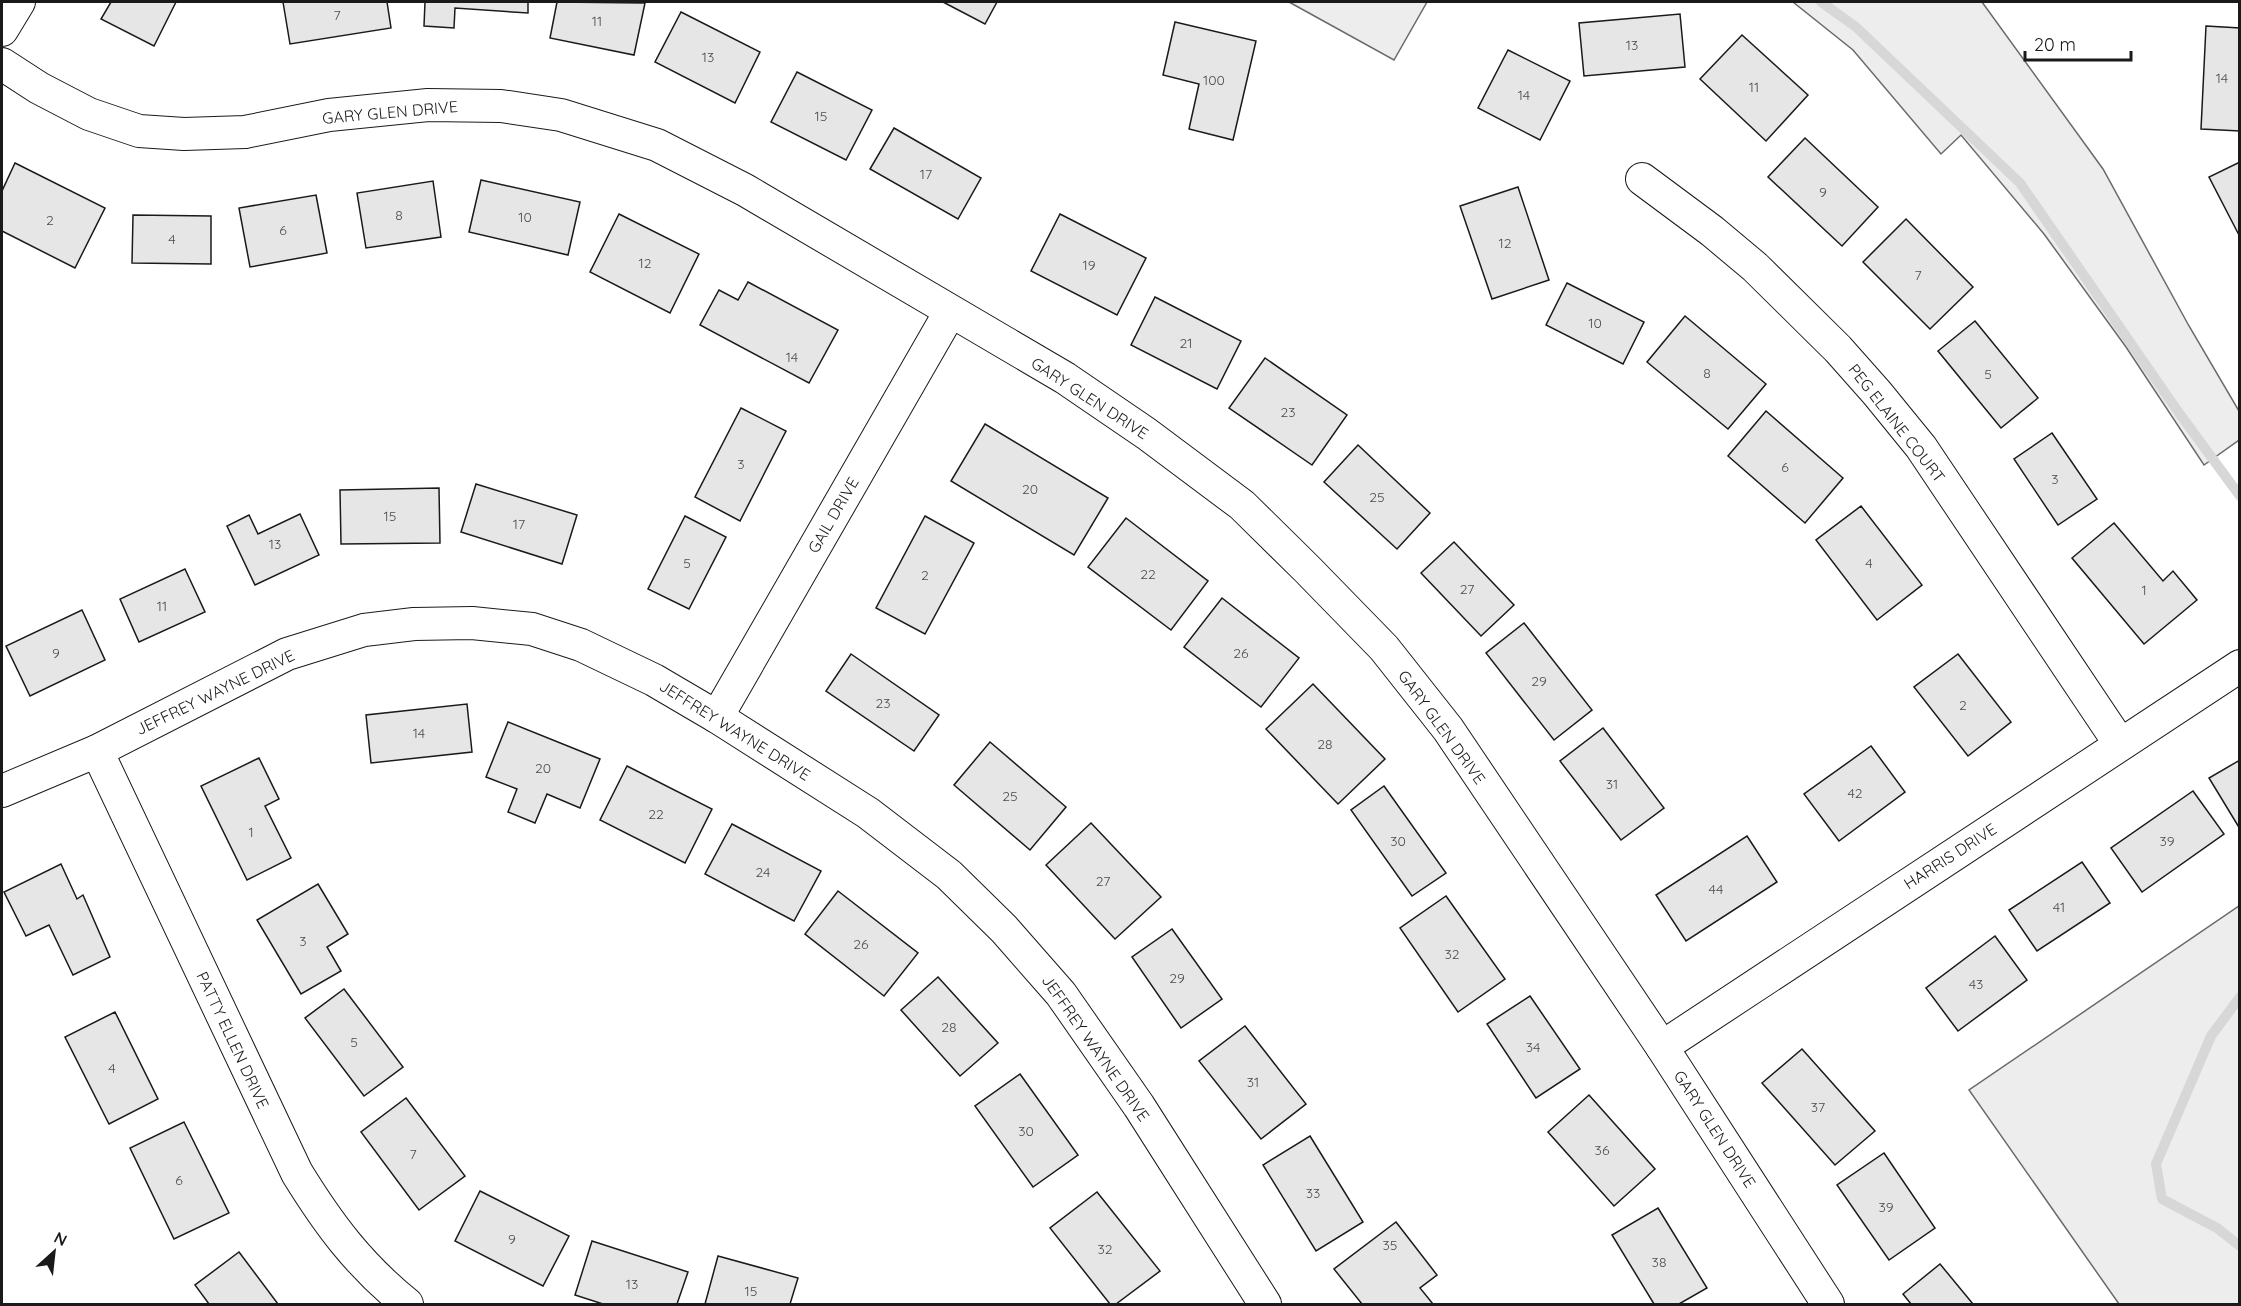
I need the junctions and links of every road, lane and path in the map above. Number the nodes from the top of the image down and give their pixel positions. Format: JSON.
{"nodes":[{"id":1,"x":19,"y":2,"type":"edge"},
{"id":2,"x":2,"y":30,"type":"edge"},
{"id":3,"x":2,"y":64,"type":"edge"},
{"id":4,"x":1642,"y":179,"type":"dead end"},
{"id":5,"x":950,"y":312,"type":"junction"},
{"id":6,"x":2240,"y":666,"type":"edge"},
{"id":7,"x":717,"y":717,"type":"junction"},
{"id":8,"x":2120,"y":744,"type":"junction"},
{"id":9,"x":97,"y":751,"type":"junction"},
{"id":10,"x":2,"y":791,"type":"edge"},
{"id":11,"x":1662,"y":1047,"type":"junction"},
{"id":12,"x":1261,"y":1303,"type":"edge"},
{"id":13,"x":407,"y":1305,"type":"edge"},
{"id":14,"x":1828,"y":1305,"type":"edge"}],
"edges":[{"from":1,"to":2,"type":"street"},
{"from":3,"to":5,"type":"street","name":"GARY GLEN DRIVE"},
{"from":4,"to":8,"type":"street","name":"PEG ELAINE COURT"},
{"from":5,"to":7,"type":"street","name":"GAIL DRIVE"},
{"from":5,"to":11,"type":"street","name":"GARY GLEN DRIVE"},
{"from":6,"to":8,"type":"street","name":"HARRIS DRIVE"},
{"from":7,"to":9,"type":"street","name":"JEFFREY WAYNE DRIVE"},
{"from":7,"to":12,"type":"street","name":"JEFFREY WAYNE DRIVE"},
{"from":8,"to":11,"type":"street","name":"HARRIS DRIVE"},
{"from":9,"to":10,"type":"street","name":"JEFFREY WAYNE DRIVE"},
{"from":9,"to":13,"type":"street","name":"PATTY ELLEN DRIVE"},
{"from":11,"to":14,"type":"street","name":"GARY GLEN DRIVE"}]}
